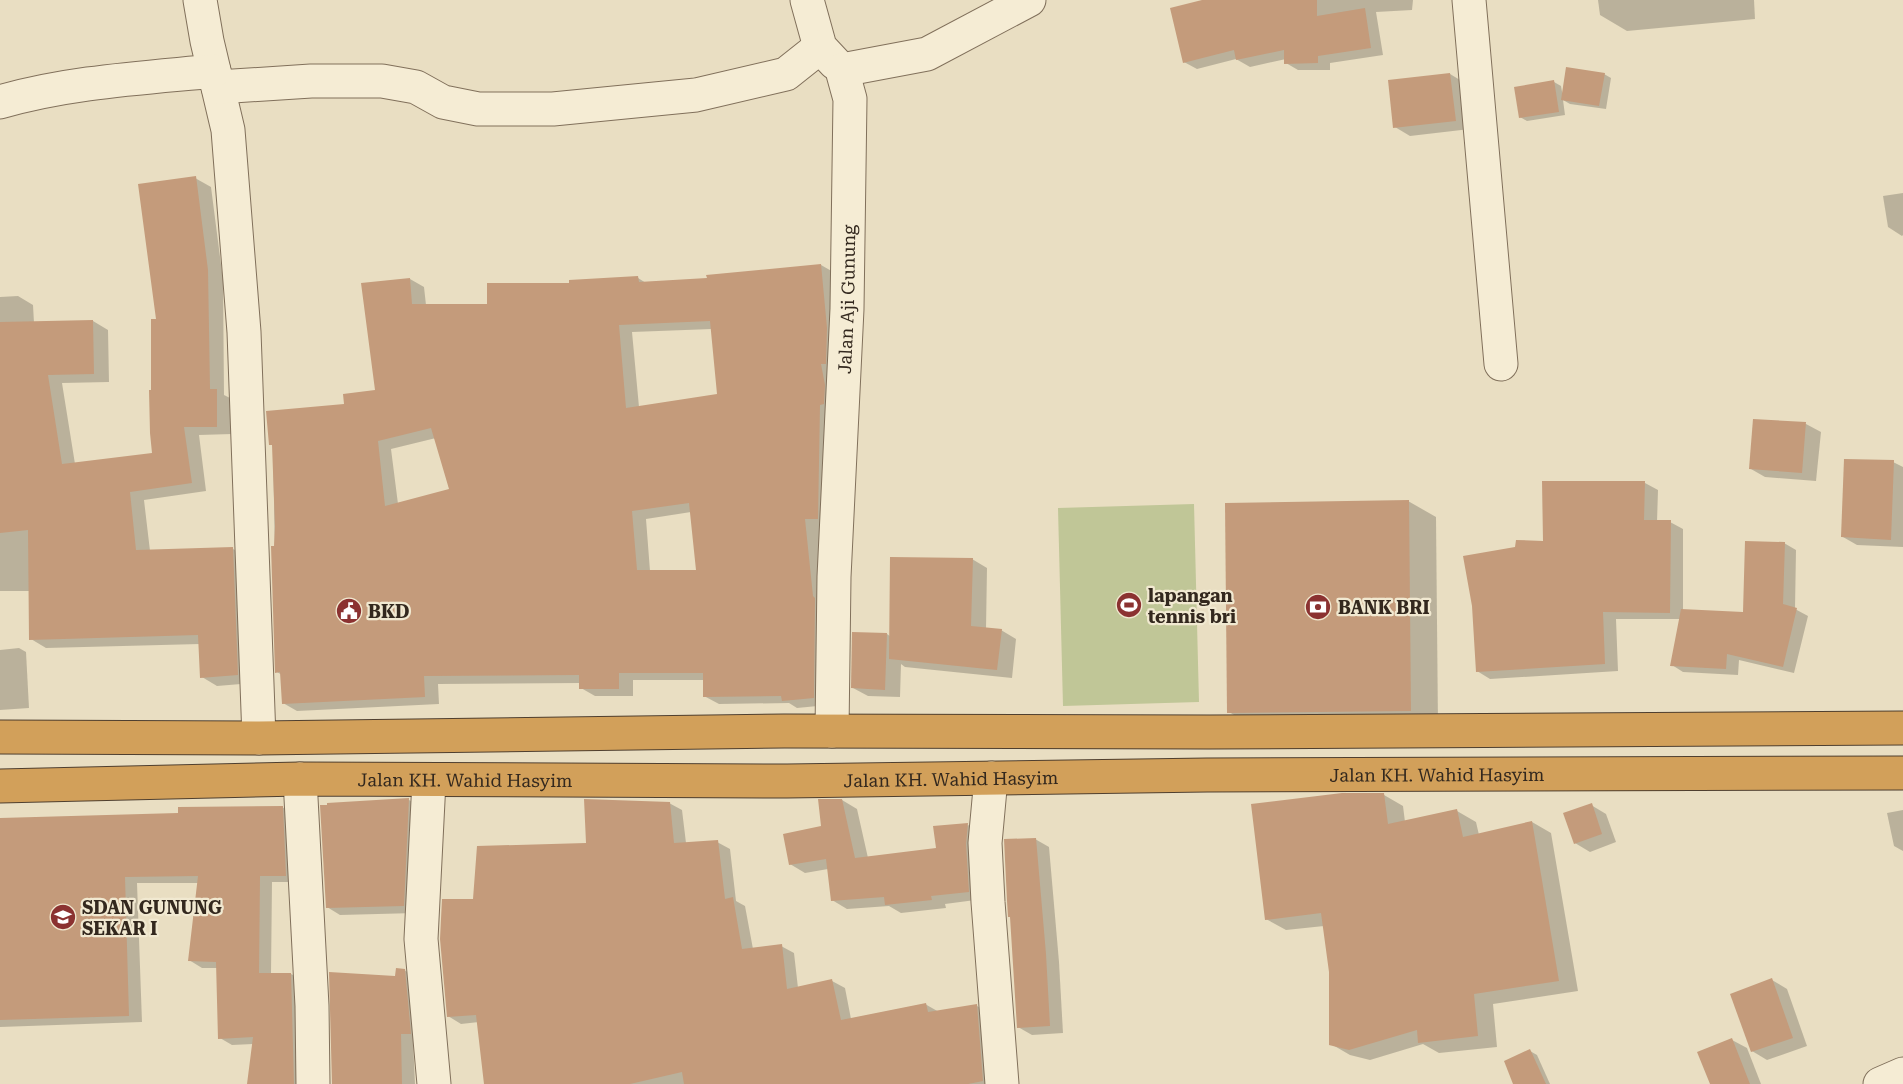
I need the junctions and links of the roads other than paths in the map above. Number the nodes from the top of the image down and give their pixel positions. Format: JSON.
{"nodes":[{"id":1,"x":200,"y":0,"type":"edge"},
{"id":2,"x":807,"y":0,"type":"edge"},
{"id":3,"x":1029,"y":0,"type":"edge"},
{"id":4,"x":1469,"y":0,"type":"edge"},
{"id":5,"x":820,"y":47,"type":"junction"},
{"id":6,"x":842,"y":70,"type":"junction"},
{"id":7,"x":216,"y":79,"type":"junction"},
{"id":8,"x":0,"y":102,"type":"edge"},
{"id":9,"x":1500,"y":364,"type":"dead end"},
{"id":10,"x":1903,"y":728,"type":"edge"},
{"id":11,"x":832,"y":731,"type":"junction"},
{"id":12,"x":1209,"y":732,"type":"junction"},
{"id":13,"x":0,"y":737,"type":"edge"},
{"id":14,"x":259,"y":738,"type":"junction"},
{"id":15,"x":1903,"y":773,"type":"edge"},
{"id":16,"x":1208,"y":775,"type":"junction"},
{"id":17,"x":991,"y":778,"type":"junction"},
{"id":18,"x":300,"y":779,"type":"junction"},
{"id":19,"x":429,"y":781,"type":"junction"},
{"id":20,"x":0,"y":786,"type":"edge"},
{"id":21,"x":1903,"y":1074,"type":"edge"},
{"id":22,"x":313,"y":1084,"type":"edge"},
{"id":23,"x":434,"y":1084,"type":"edge"},
{"id":24,"x":1002,"y":1084,"type":"edge"},
{"id":25,"x":1880,"y":1084,"type":"edge"}],
"edges":[{"from":1,"to":7,"type":"street"},
{"from":2,"to":5,"type":"street"},
{"from":3,"to":6,"type":"street"},
{"from":4,"to":9,"type":"street"},
{"from":5,"to":6,"type":"street"},
{"from":5,"to":7,"type":"street"},
{"from":6,"to":11,"type":"street","name":"Jalan Aji Gunung"},
{"from":7,"to":8,"type":"street"},
{"from":7,"to":14,"type":"street"},
{"from":10,"to":12,"type":"highway"},
{"from":11,"to":12,"type":"highway"},
{"from":11,"to":14,"type":"highway"},
{"from":12,"to":16,"type":"highway"},
{"from":13,"to":14,"type":"highway"},
{"from":15,"to":16,"type":"highway","name":"Jalan KH. Wahid Hasyim"},
{"from":16,"to":17,"type":"highway","name":"Jalan KH. Wahid Hasyim"},
{"from":17,"to":19,"type":"highway","name":"Jalan KH. Wahid Hasyim"},
{"from":17,"to":24,"type":"street"},
{"from":18,"to":19,"type":"highway","name":"Jalan KH. Wahid Hasyim"},
{"from":18,"to":20,"type":"highway","name":"Jalan KH. Wahid Hasyim"},
{"from":18,"to":22,"type":"street"},
{"from":19,"to":23,"type":"street"},
{"from":21,"to":25,"type":"street"}]}
